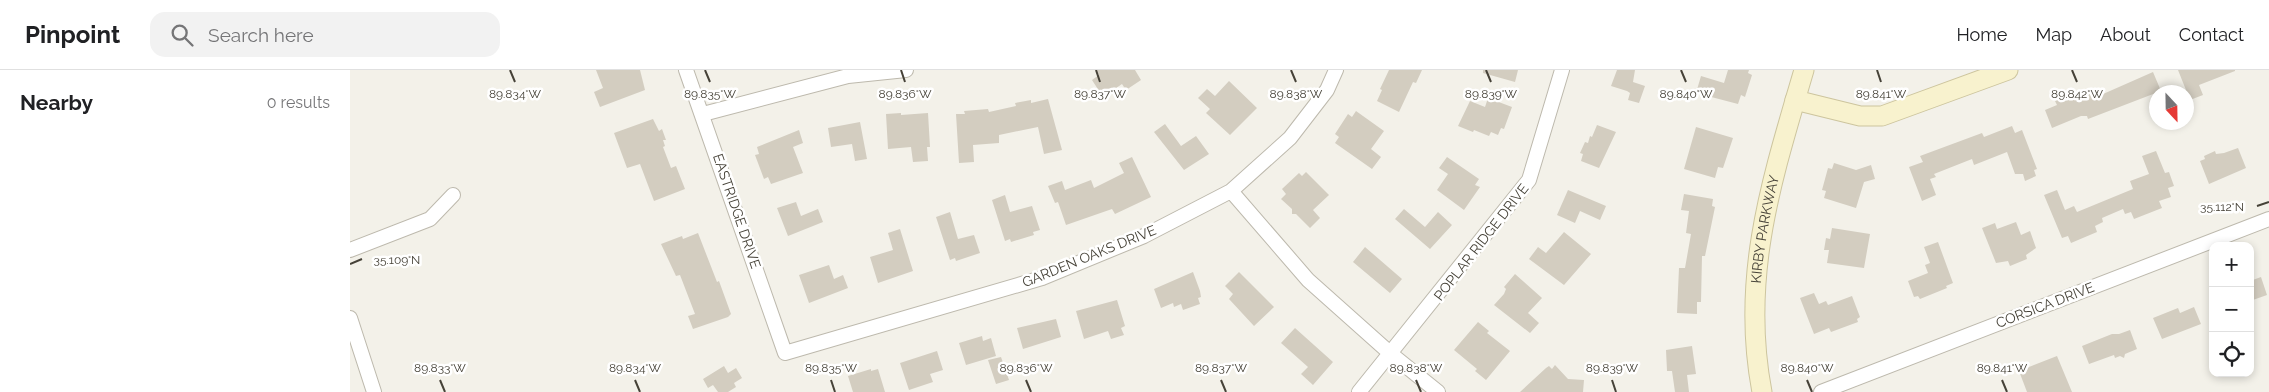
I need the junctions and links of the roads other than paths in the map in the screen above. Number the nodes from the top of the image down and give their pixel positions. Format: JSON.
{"nodes":[{"id":1,"x":686,"y":70,"type":"edge"},
{"id":2,"x":906,"y":70,"type":"edge"},
{"id":3,"x":1336,"y":70,"type":"edge"},
{"id":4,"x":1562,"y":70,"type":"edge"},
{"id":5,"x":1804,"y":70,"type":"edge"},
{"id":6,"x":2008,"y":70,"type":"edge"},
{"id":7,"x":1795,"y":100,"type":"junction"},
{"id":8,"x":703,"y":114,"type":"junction"},
{"id":9,"x":1231,"y":191,"type":"junction"},
{"id":10,"x":453,"y":195,"type":"dead end"},
{"id":11,"x":2269,"y":219,"type":"edge"},
{"id":12,"x":350,"y":250,"type":"edge"},
{"id":13,"x":350,"y":318,"type":"edge"},
{"id":14,"x":786,"y":353,"type":"joint"},
{"id":15,"x":1391,"y":354,"type":"junction"},
{"id":16,"x":374,"y":392,"type":"edge"},
{"id":17,"x":1359,"y":392,"type":"edge"},
{"id":18,"x":1438,"y":392,"type":"edge"},
{"id":19,"x":1762,"y":392,"type":"edge"},
{"id":20,"x":1820,"y":392,"type":"edge"}],
"edges":[{"from":1,"to":8,"type":"street","name":"EASTRIDGE DRIVE"},
{"from":2,"to":8,"type":"street"},
{"from":3,"to":9,"type":"street","name":"GARDEN OAKS DRIVE"},
{"from":4,"to":15,"type":"street","name":"POPLAR RIDGE DRIVE"},
{"from":5,"to":7,"type":"main road","name":"KIRBY PARKWAY"},
{"from":6,"to":7,"type":"main road"},
{"from":7,"to":19,"type":"main road","name":"KIRBY PARKWAY"},
{"from":8,"to":14,"type":"street","name":"EASTRIDGE DRIVE"},
{"from":9,"to":14,"type":"street","name":"GARDEN OAKS DRIVE"},
{"from":9,"to":15,"type":"street"},
{"from":10,"to":12,"type":"street"},
{"from":11,"to":20,"type":"street","name":"CORSICA DRIVE"},
{"from":13,"to":16,"type":"street"},
{"from":15,"to":17,"type":"street","name":"POPLAR RIDGE DRIVE"},
{"from":15,"to":18,"type":"street"}]}
